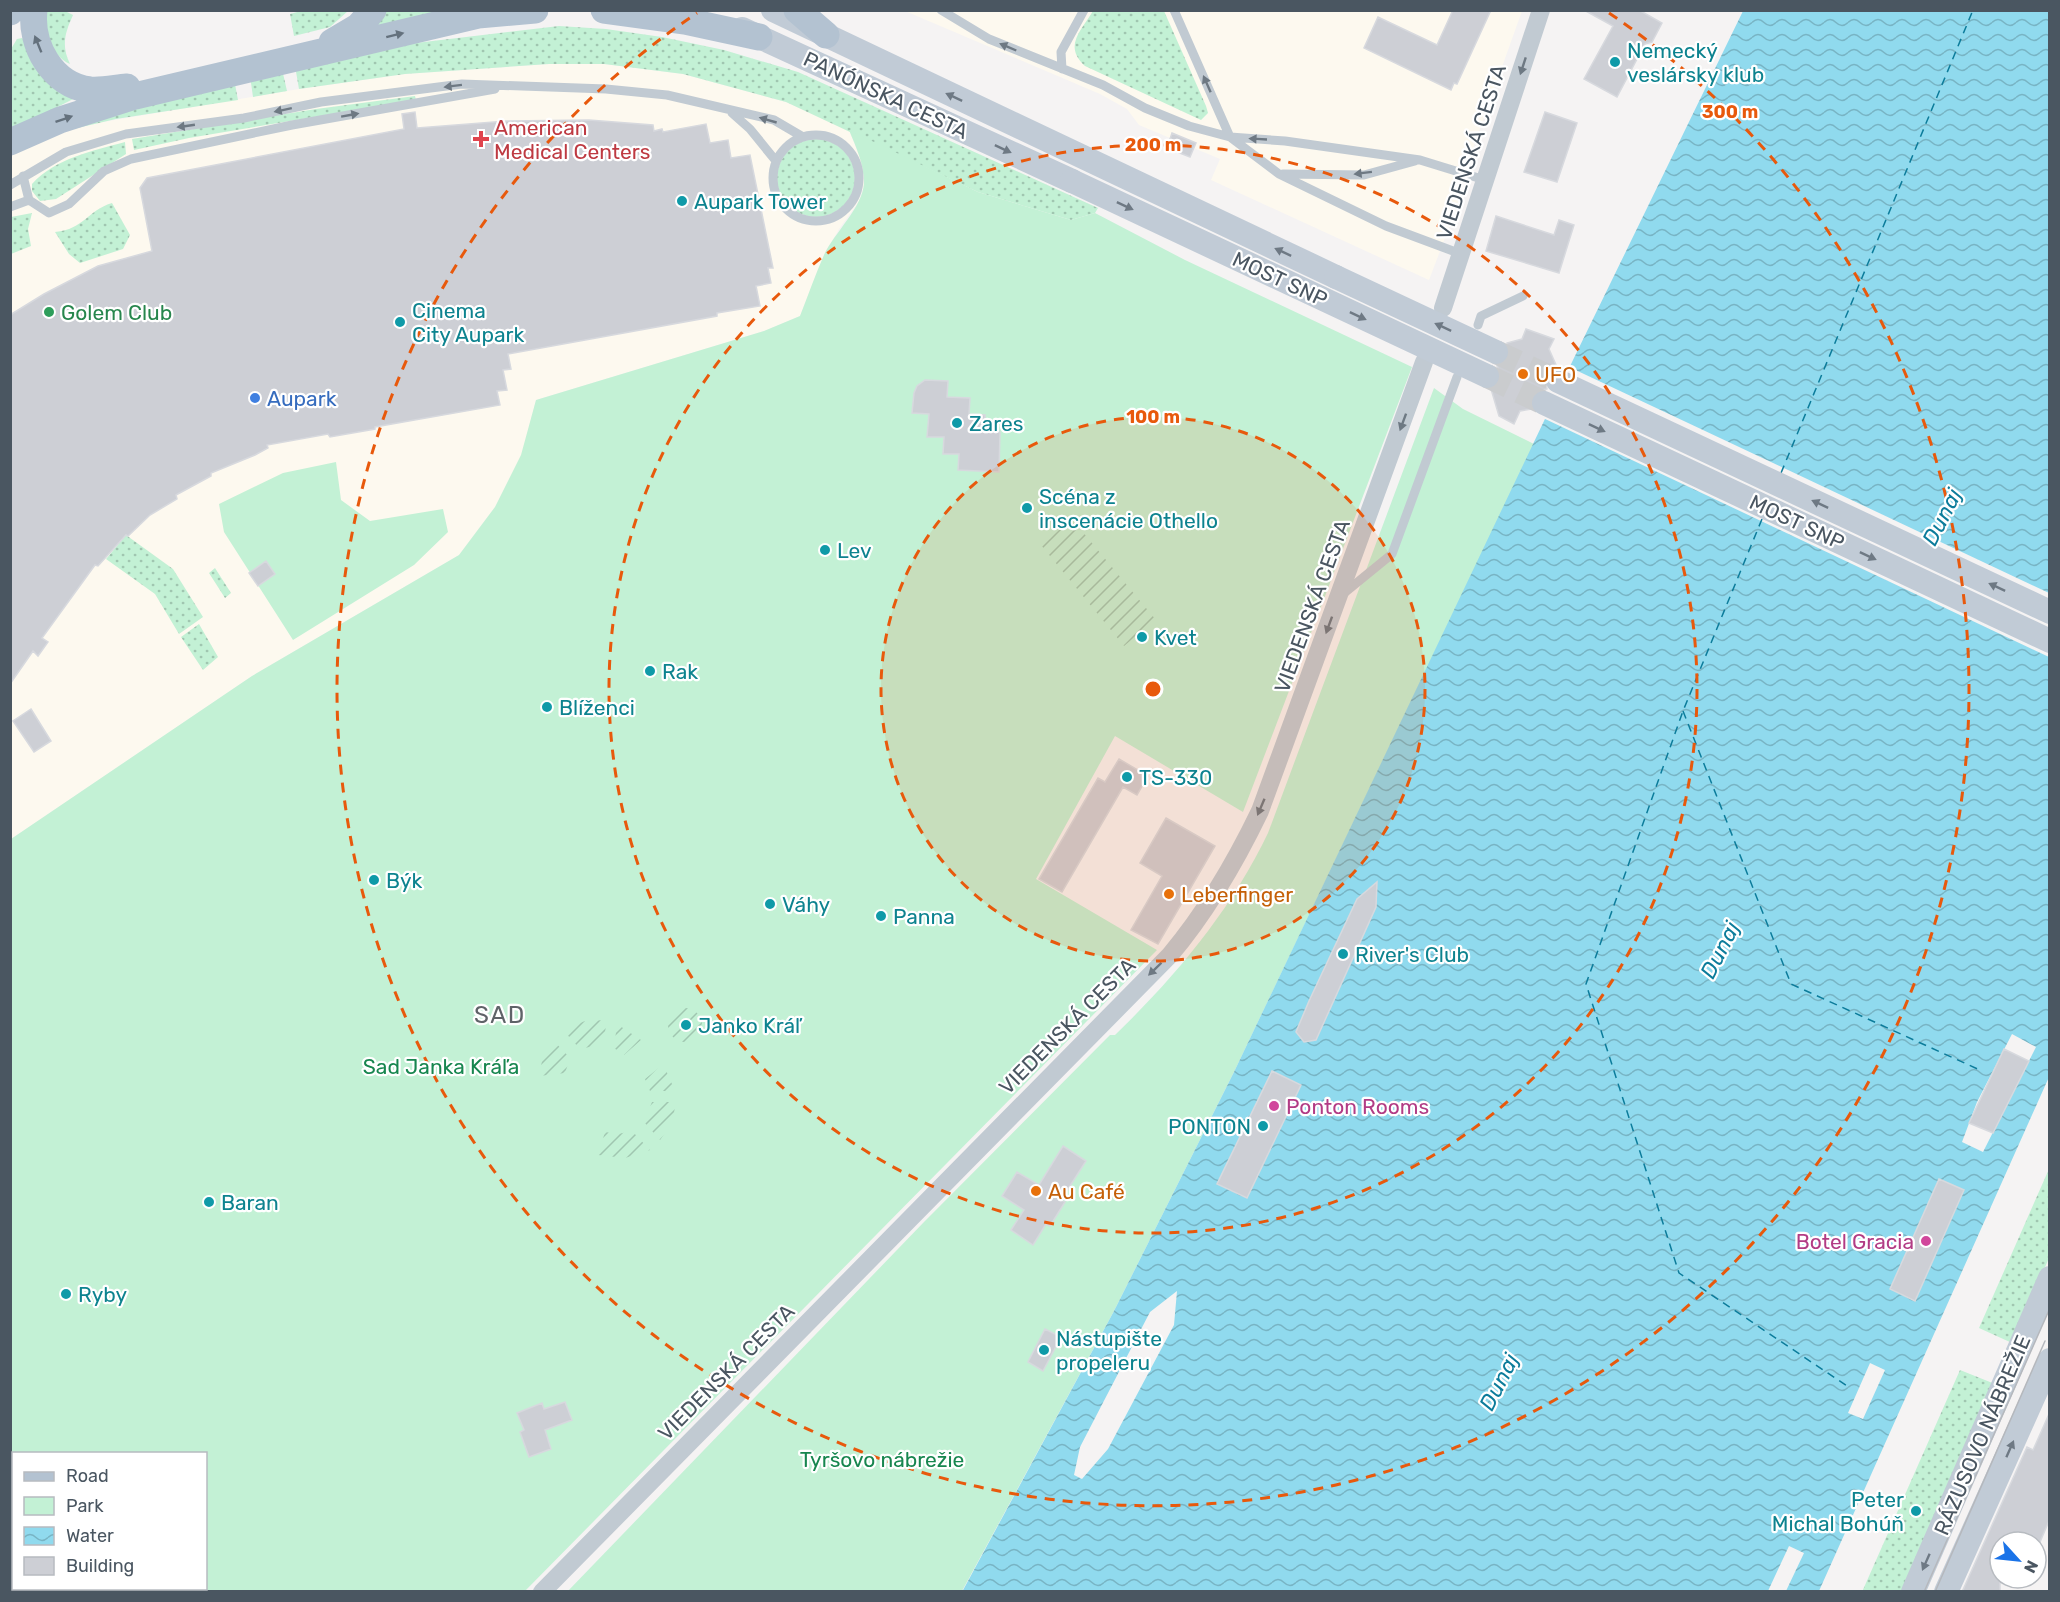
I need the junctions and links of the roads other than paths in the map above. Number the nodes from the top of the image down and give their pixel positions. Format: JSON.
{"nodes":[{"id":1,"x":34,"y":10,"type":"edge"},
{"id":2,"x":372,"y":10,"type":"edge"},
{"id":3,"x":535,"y":10,"type":"edge"},
{"id":4,"x":604,"y":10,"type":"edge"},
{"id":5,"x":700,"y":10,"type":"edge"},
{"id":6,"x":774,"y":10,"type":"edge"},
{"id":7,"x":797,"y":10,"type":"edge"},
{"id":8,"x":941,"y":10,"type":"edge"},
{"id":9,"x":1084,"y":10,"type":"edge"},
{"id":10,"x":1174,"y":10,"type":"edge"},
{"id":11,"x":1541,"y":10,"type":"edge"},
{"id":12,"x":826,"y":35,"type":"junction"},
{"id":13,"x":759,"y":37,"type":"junction"},
{"id":14,"x":1062,"y":69,"type":"junction"},
{"id":15,"x":512,"y":85,"type":"junction"},
{"id":16,"x":731,"y":111,"type":"junction"},
{"id":17,"x":803,"y":137,"type":"junction"},
{"id":18,"x":1230,"y":137,"type":"junction"},
{"id":19,"x":10,"y":142,"type":"edge"},
{"id":20,"x":1083,"y":158,"type":"joint"},
{"id":21,"x":776,"y":160,"type":"junction"},
{"id":22,"x":1420,"y":160,"type":"junction"},
{"id":23,"x":1279,"y":174,"type":"junction"},
{"id":24,"x":23,"y":176,"type":"junction"},
{"id":25,"x":1485,"y":180,"type":"junction"},
{"id":26,"x":1072,"y":181,"type":"joint"},
{"id":27,"x":10,"y":185,"type":"edge"},
{"id":28,"x":28,"y":200,"type":"junction"},
{"id":29,"x":10,"y":207,"type":"edge"},
{"id":30,"x":1461,"y":254,"type":"junction"},
{"id":31,"x":1523,"y":296,"type":"dead end"},
{"id":32,"x":1443,"y":308,"type":"dead end"},
{"id":33,"x":1478,"y":325,"type":"dead end"},
{"id":34,"x":1496,"y":352,"type":"tunnel mouth"},
{"id":35,"x":1424,"y":362,"type":"dead end"},
{"id":36,"x":1487,"y":376,"type":"tunnel mouth"},
{"id":37,"x":1457,"y":377,"type":"dead end"},
{"id":38,"x":1558,"y":381,"type":"tunnel mouth"},
{"id":39,"x":1544,"y":403,"type":"tunnel mouth"},
{"id":40,"x":1339,"y":597,"type":"junction"},
{"id":41,"x":2049,"y":612,"type":"edge"},
{"id":42,"x":2049,"y":641,"type":"edge"},
{"id":43,"x":2049,"y":1278,"type":"edge"},
{"id":44,"x":2049,"y":1360,"type":"edge"},
{"id":45,"x":542,"y":1592,"type":"edge"},
{"id":46,"x":1913,"y":1592,"type":"edge"},
{"id":47,"x":1946,"y":1592,"type":"edge"}],
"edges":[{"from":2,"to":1,"type":"main road","one_way":true},
{"from":19,"to":3,"type":"main road","one_way":true},
{"from":4,"to":13,"type":"main road"},
{"from":5,"to":13,"type":"main road","name":"PANÓNSKA CESTA"},
{"from":6,"to":12,"type":"main road","name":"PANÓNSKA CESTA"},
{"from":7,"to":12,"type":"main road"},
{"from":14,"to":8,"type":"lane","one_way":true},
{"from":9,"to":14,"type":"lane"},
{"from":18,"to":10,"type":"lane","one_way":true},
{"from":11,"to":25,"type":"street","name":"VIEDENSKÁ CESTA","one_way":true},
{"from":20,"to":12,"type":"main road","name":"PANÓNSKA CESTA","one_way":true},
{"from":13,"to":26,"type":"main road","name":"PANÓNSKA CESTA","one_way":true},
{"from":14,"to":18,"type":"lane"},
{"from":15,"to":16,"type":"lane"},
{"from":15,"to":24,"type":"lane","one_way":true},
{"from":28,"to":15,"type":"lane","one_way":true},
{"from":17,"to":16,"type":"lane","one_way":true},
{"from":16,"to":21,"type":"lane"},
{"from":17,"to":21,"type":"lane"},
{"from":17,"to":21,"type":"lane"},
{"from":22,"to":18,"type":"lane","one_way":true},
{"from":18,"to":23,"type":"lane"},
{"from":34,"to":20,"type":"main road","name":"MOST SNP","one_way":true,"bridge":true},
{"from":22,"to":23,"type":"lane","one_way":true},
{"from":22,"to":25,"type":"lane"},
{"from":23,"to":30,"type":"lane"},
{"from":24,"to":27,"type":"lane"},
{"from":24,"to":28,"type":"lane"},
{"from":25,"to":30,"type":"street","name":"VIEDENSKÁ CESTA"},
{"from":26,"to":36,"type":"main road","name":"MOST SNP","one_way":true,"bridge":true},
{"from":28,"to":29,"type":"lane"},
{"from":30,"to":32,"type":"street","name":"VIEDENSKÁ CESTA"},
{"from":31,"to":33,"type":"lane"},
{"from":35,"to":40,"type":"street","name":"VIEDENSKÁ CESTA","one_way":true},
{"from":37,"to":40,"type":"lane"},
{"from":41,"to":38,"type":"main road","name":"MOST SNP","one_way":true},
{"from":39,"to":42,"type":"main road","name":"MOST SNP","one_way":true},
{"from":40,"to":45,"type":"street","name":"VIEDENSKÁ CESTA","one_way":true},
{"from":43,"to":46,"type":"main road","name":"RÁZUSOVO NÁBREŽIE","one_way":true},
{"from":47,"to":44,"type":"main road","name":"RÁZUSOVO NÁBREŽIE","one_way":true}]}
